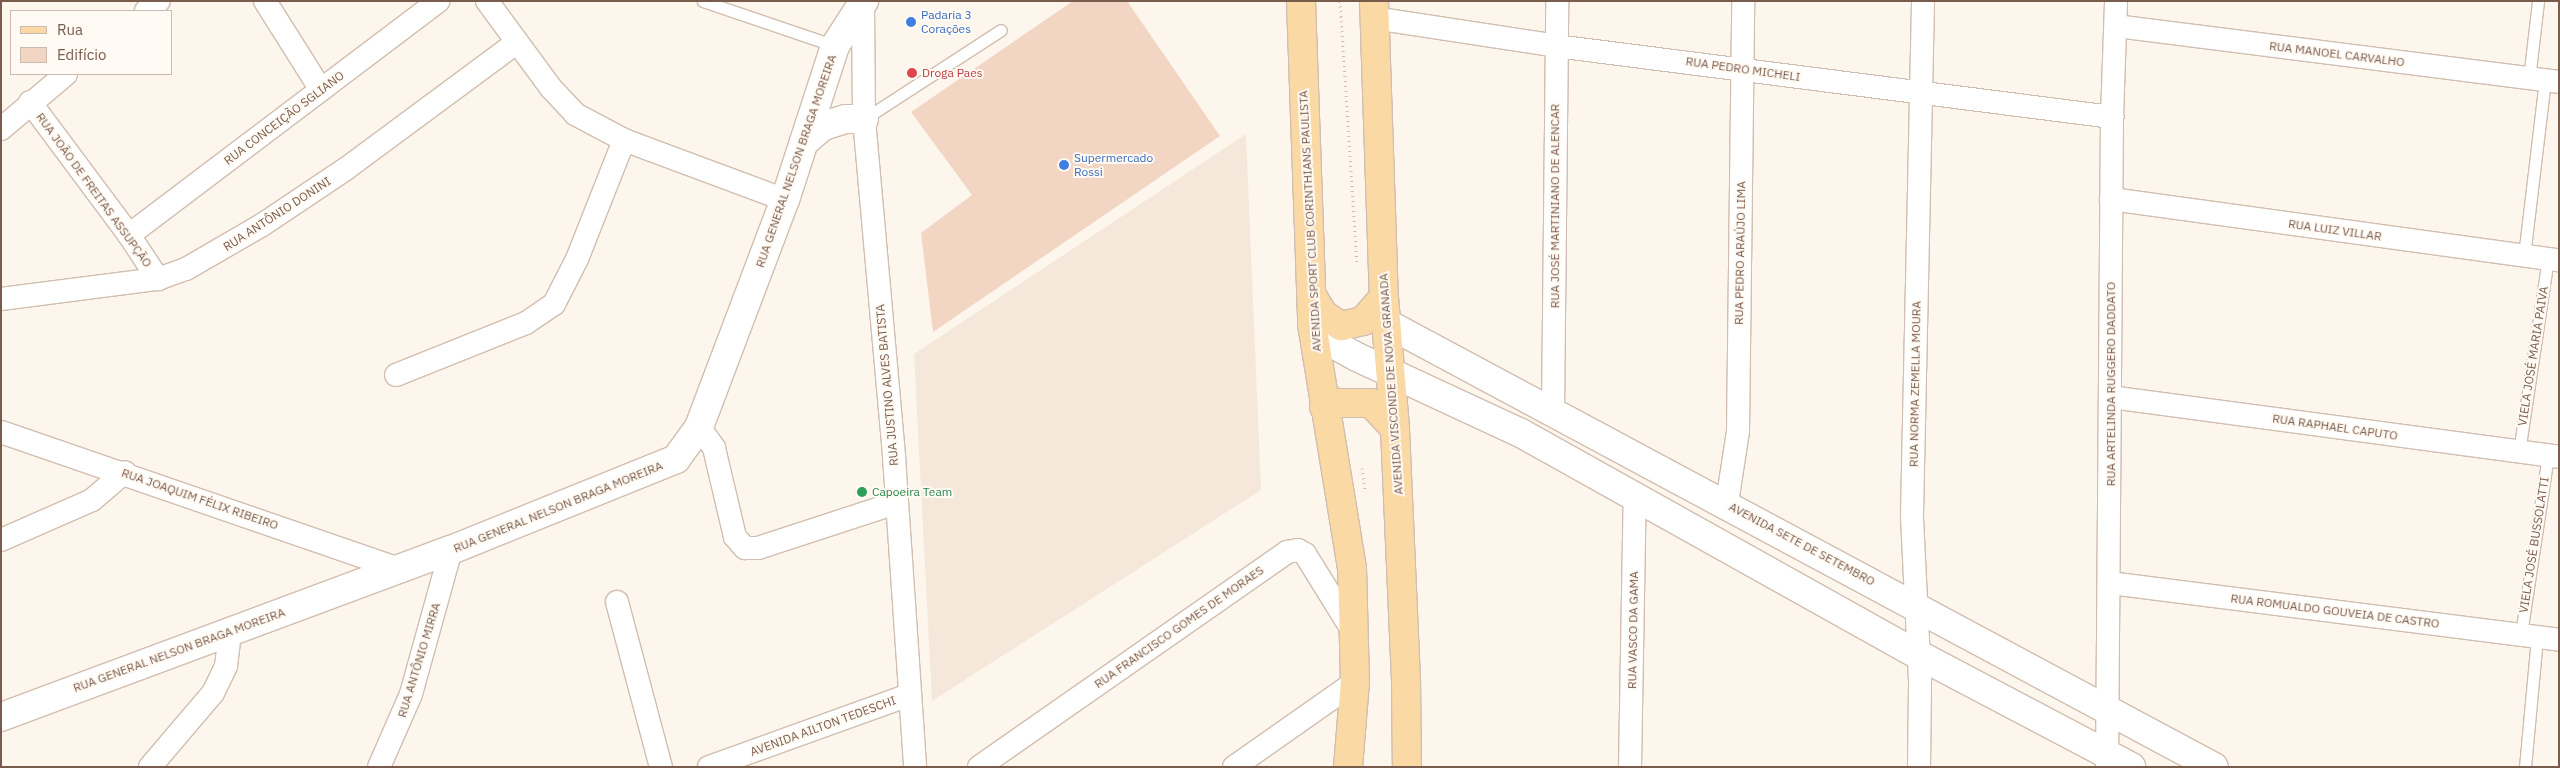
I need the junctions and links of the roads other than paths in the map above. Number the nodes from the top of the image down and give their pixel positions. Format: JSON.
{"nodes":[{"id":1,"x":159,"y":1,"type":"edge"},
{"id":2,"x":265,"y":1,"type":"edge"},
{"id":3,"x":438,"y":1,"type":"edge"},
{"id":4,"x":487,"y":1,"type":"edge"},
{"id":5,"x":703,"y":1,"type":"edge"},
{"id":6,"x":1301,"y":1,"type":"edge"},
{"id":7,"x":1557,"y":1,"type":"edge"},
{"id":8,"x":1743,"y":1,"type":"edge"},
{"id":9,"x":1923,"y":1,"type":"edge"},
{"id":10,"x":2116,"y":1,"type":"edge"},
{"id":11,"x":2538,"y":1,"type":"edge"},
{"id":12,"x":864,"y":3,"type":"edge"},
{"id":13,"x":147,"y":10,"type":"edge"},
{"id":14,"x":1374,"y":10,"type":"edge"},
{"id":15,"x":2116,"y":26,"type":"junction"},
{"id":16,"x":1001,"y":30,"type":"dead end"},
{"id":17,"x":516,"y":43,"type":"junction"},
{"id":18,"x":835,"y":46,"type":"junction"},
{"id":19,"x":1556,"y":46,"type":"junction"},
{"id":20,"x":1742,"y":68,"type":"junction"},
{"id":21,"x":65,"y":75,"type":"edge"},
{"id":22,"x":2544,"y":80,"type":"edge"},
{"id":23,"x":321,"y":90,"type":"junction"},
{"id":24,"x":1922,"y":94,"type":"junction"},
{"id":25,"x":30,"y":102,"type":"junction"},
{"id":26,"x":2112,"y":117,"type":"junction"},
{"id":27,"x":864,"y":119,"type":"junction"},
{"id":28,"x":1,"y":130,"type":"edge"},
{"id":29,"x":624,"y":140,"type":"junction"},
{"id":30,"x":804,"y":142,"type":"junction"},
{"id":31,"x":2112,"y":199,"type":"junction"},
{"id":32,"x":785,"y":200,"type":"junction"},
{"id":33,"x":129,"y":235,"type":"junction"},
{"id":34,"x":2524,"y":256,"type":"junction"},
{"id":35,"x":2553,"y":260,"type":"edge"},
{"id":36,"x":158,"y":279,"type":"junction"},
{"id":37,"x":1311,"y":294,"type":"junction"},
{"id":38,"x":1384,"y":297,"type":"junction"},
{"id":39,"x":1,"y":299,"type":"edge"},
{"id":40,"x":1312,"y":324,"type":"junction"},
{"id":41,"x":1388,"y":324,"type":"junction"},
{"id":42,"x":1390,"y":372,"type":"junction"},
{"id":43,"x":396,"y":375,"type":"dead end"},
{"id":44,"x":2111,"y":397,"type":"junction"},
{"id":45,"x":1324,"y":407,"type":"junction"},
{"id":46,"x":1553,"y":412,"type":"junction"},
{"id":47,"x":699,"y":427,"type":"junction"},
{"id":48,"x":1395,"y":429,"type":"junction"},
{"id":49,"x":1,"y":432,"type":"edge"},
{"id":50,"x":2519,"y":452,"type":"junction"},
{"id":51,"x":2553,"y":457,"type":"edge"},
{"id":52,"x":125,"y":472,"type":"junction"},
{"id":53,"x":1635,"y":494,"type":"junction"},
{"id":54,"x":896,"y":503,"type":"junction"},
{"id":55,"x":1727,"y":503,"type":"junction"},
{"id":56,"x":1,"y":540,"type":"edge"},
{"id":57,"x":451,"y":550,"type":"junction"},
{"id":58,"x":398,"y":569,"type":"junction"},
{"id":59,"x":2110,"y":583,"type":"junction"},
{"id":60,"x":616,"y":602,"type":"dead end"},
{"id":61,"x":1915,"y":605,"type":"junction"},
{"id":62,"x":230,"y":631,"type":"junction"},
{"id":63,"x":1354,"y":634,"type":"junction"},
{"id":64,"x":2529,"y":636,"type":"junction"},
{"id":65,"x":2559,"y":640,"type":"edge"},
{"id":66,"x":1919,"y":655,"type":"junction"},
{"id":67,"x":1356,"y":682,"type":"junction"},
{"id":68,"x":909,"y":695,"type":"junction"},
{"id":69,"x":2105,"y":706,"type":"junction"},
{"id":70,"x":1,"y":717,"type":"edge"},
{"id":71,"x":2107,"y":759,"type":"edge"},
{"id":72,"x":150,"y":767,"type":"edge"},
{"id":73,"x":379,"y":767,"type":"edge"},
{"id":74,"x":661,"y":767,"type":"edge"},
{"id":75,"x":709,"y":767,"type":"edge"},
{"id":76,"x":915,"y":767,"type":"edge"},
{"id":77,"x":980,"y":767,"type":"edge"},
{"id":78,"x":1234,"y":767,"type":"edge"},
{"id":79,"x":1348,"y":767,"type":"edge"},
{"id":80,"x":1407,"y":767,"type":"edge"},
{"id":81,"x":1630,"y":767,"type":"edge"},
{"id":82,"x":1919,"y":767,"type":"edge"},
{"id":83,"x":2131,"y":767,"type":"edge"},
{"id":84,"x":2214,"y":767,"type":"edge"},
{"id":85,"x":2525,"y":767,"type":"edge"}],
"edges":[{"from":1,"to":13,"type":"street"},
{"from":2,"to":23,"type":"street"},
{"from":3,"to":23,"type":"street","name":"RUA CONCEIÇÃO SGLIANO"},
{"from":4,"to":17,"type":"street"},
{"from":5,"to":18,"type":"lane"},
{"from":6,"to":37,"type":"main road","name":"AVENIDA SPORT CLUB CORINTHIANS PAULISTA"},
{"from":7,"to":19,"type":"street","name":"RUA JOSÉ MARTINIANO DE ALENCAR"},
{"from":8,"to":20,"type":"street","name":"RUA PEDRO ARAÚJO LIMA"},
{"from":9,"to":24,"type":"street","name":"RUA NORMA ZEMELLA MOURA"},
{"from":10,"to":15,"type":"street","name":"RUA ARTELINDA RUGGERO DADDATO"},
{"from":11,"to":22,"type":"lane"},
{"from":12,"to":18,"type":"main road","name":"RUA GENERAL NELSON BRAGA MOREIRA"},
{"from":12,"to":27,"type":"street","name":"RUA JUSTINO ALVES BATISTA"},
{"from":14,"to":19,"type":"street","name":"RUA PEDRO MICHELI"},
{"from":14,"to":38,"type":"main road","name":"AVENIDA VISCONDE DE NOVA GRANADA"},
{"from":15,"to":22,"type":"street","name":"RUA MANOEL CARVALHO"},
{"from":15,"to":26,"type":"street","name":"RUA ARTELINDA RUGGERO DADDATO"},
{"from":16,"to":27,"type":"lane"},
{"from":17,"to":29,"type":"street"},
{"from":17,"to":36,"type":"street","name":"RUA ANTÔNIO DONINI"},
{"from":18,"to":30,"type":"main road","name":"RUA GENERAL NELSON BRAGA MOREIRA"},
{"from":19,"to":20,"type":"street","name":"RUA PEDRO MICHELI"},
{"from":19,"to":46,"type":"street","name":"RUA JOSÉ MARTINIANO DE ALENCAR"},
{"from":20,"to":24,"type":"street","name":"RUA PEDRO MICHELI"},
{"from":20,"to":55,"type":"street","name":"RUA PEDRO ARAÚJO LIMA"},
{"from":21,"to":25,"type":"street"},
{"from":22,"to":34,"type":"lane"},
{"from":23,"to":33,"type":"street","name":"RUA CONCEIÇÃO SGLIANO"},
{"from":24,"to":26,"type":"street","name":"RUA PEDRO MICHELI"},
{"from":24,"to":61,"type":"street","name":"RUA NORMA ZEMELLA MOURA"},
{"from":25,"to":28,"type":"street"},
{"from":25,"to":33,"type":"street","name":"RUA JOÃO DE FREITAS ASSUPÇÃO"},
{"from":26,"to":31,"type":"street","name":"RUA ARTELINDA RUGGERO DADDATO"},
{"from":27,"to":30,"type":"main road"},
{"from":27,"to":54,"type":"street","name":"RUA JUSTINO ALVES BATISTA"},
{"from":29,"to":32,"type":"street"},
{"from":29,"to":43,"type":"street"},
{"from":30,"to":32,"type":"main road","name":"RUA GENERAL NELSON BRAGA MOREIRA"},
{"from":31,"to":34,"type":"street","name":"RUA LUIZ VILLAR"},
{"from":31,"to":44,"type":"street","name":"RUA ARTELINDA RUGGERO DADDATO"},
{"from":32,"to":47,"type":"main road","name":"RUA GENERAL NELSON BRAGA MOREIRA"},
{"from":33,"to":36,"type":"street","name":"RUA JOÃO DE FREITAS ASSUPÇÃO"},
{"from":34,"to":35,"type":"street","name":"RUA LUIZ VILLAR"},
{"from":35,"to":50,"type":"lane","name":"VIELA JOSÉ MARIA PAIVA"},
{"from":36,"to":39,"type":"street","name":"RUA ANTÔNIO DONINI"},
{"from":37,"to":38,"type":"main road"},
{"from":37,"to":40,"type":"main road","name":"AVENIDA SPORT CLUB CORINTHIANS PAULISTA"},
{"from":38,"to":41,"type":"main road","name":"AVENIDA VISCONDE DE NOVA GRANADA"},
{"from":40,"to":42,"type":"main road"},
{"from":40,"to":45,"type":"main road","name":"AVENIDA SPORT CLUB CORINTHIANS PAULISTA"},
{"from":41,"to":42,"type":"main road","name":"AVENIDA VISCONDE DE NOVA GRANADA"},
{"from":41,"to":46,"type":"main road","name":"AVENIDA SETE DE SETEMBRO"},
{"from":42,"to":48,"type":"main road","name":"AVENIDA VISCONDE DE NOVA GRANADA"},
{"from":42,"to":53,"type":"main road"},
{"from":44,"to":50,"type":"street","name":"RUA RAPHAEL CAPUTO"},
{"from":44,"to":59,"type":"street","name":"RUA ARTELINDA RUGGERO DADDATO"},
{"from":45,"to":48,"type":"main road"},
{"from":45,"to":63,"type":"main road","name":"AVENIDA SPORT CLUB CORINTHIANS PAULISTA"},
{"from":46,"to":55,"type":"main road","name":"AVENIDA SETE DE SETEMBRO"},
{"from":47,"to":54,"type":"street"},
{"from":47,"to":57,"type":"main road","name":"RUA GENERAL NELSON BRAGA MOREIRA"},
{"from":48,"to":80,"type":"main road","name":"AVENIDA VISCONDE DE NOVA GRANADA"},
{"from":49,"to":52,"type":"street","name":"RUA JOAQUIM FÉLIX RIBEIRO"},
{"from":50,"to":51,"type":"street","name":"RUA RAPHAEL CAPUTO"},
{"from":51,"to":64,"type":"lane","name":"VIELA JOSÉ BUSSOLATTI"},
{"from":52,"to":56,"type":"street"},
{"from":52,"to":58,"type":"street","name":"RUA JOAQUIM FÉLIX RIBEIRO"},
{"from":53,"to":66,"type":"main road"},
{"from":53,"to":81,"type":"street","name":"RUA VASCO DA GAMA"},
{"from":54,"to":68,"type":"street","name":"RUA JUSTINO ALVES BATISTA"},
{"from":55,"to":61,"type":"main road","name":"AVENIDA SETE DE SETEMBRO"},
{"from":57,"to":58,"type":"main road","name":"RUA GENERAL NELSON BRAGA MOREIRA"},
{"from":57,"to":73,"type":"street","name":"RUA ANTÔNIO MIRRA"},
{"from":58,"to":62,"type":"main road","name":"RUA GENERAL NELSON BRAGA MOREIRA"},
{"from":59,"to":64,"type":"street","name":"RUA ROMUALDO GOUVEIA DE CASTRO"},
{"from":59,"to":69,"type":"street","name":"RUA ARTELINDA RUGGERO DADDATO"},
{"from":60,"to":74,"type":"street"},
{"from":61,"to":66,"type":"street","name":"RUA NORMA ZEMELLA MOURA"},
{"from":61,"to":69,"type":"main road","name":"AVENIDA SETE DE SETEMBRO"},
{"from":62,"to":70,"type":"main road","name":"RUA GENERAL NELSON BRAGA MOREIRA"},
{"from":62,"to":72,"type":"street"},
{"from":63,"to":67,"type":"main road","name":"AVENIDA SPORT CLUB CORINTHIANS PAULISTA"},
{"from":63,"to":77,"type":"street","name":"RUA FRANCISCO GOMES DE MORAES"},
{"from":64,"to":65,"type":"street","name":"RUA ROMUALDO GOUVEIA DE CASTRO"},
{"from":64,"to":85,"type":"lane","name":"VIELA JOSÉ BUSSOLATTI"},
{"from":66,"to":71,"type":"main road"},
{"from":66,"to":82,"type":"street","name":"RUA NORMA ZEMELLA MOURA"},
{"from":67,"to":78,"type":"street"},
{"from":67,"to":79,"type":"main road","name":"AVENIDA SPORT CLUB CORINTHIANS PAULISTA"},
{"from":68,"to":75,"type":"street","name":"AVENIDA AILTON TEDESCHI"},
{"from":68,"to":76,"type":"street","name":"RUA JUSTINO ALVES BATISTA"},
{"from":69,"to":71,"type":"street","name":"RUA ARTELINDA RUGGERO DADDATO"},
{"from":69,"to":84,"type":"main road","name":"AVENIDA SETE DE SETEMBRO"},
{"from":71,"to":83,"type":"main road"}]}
